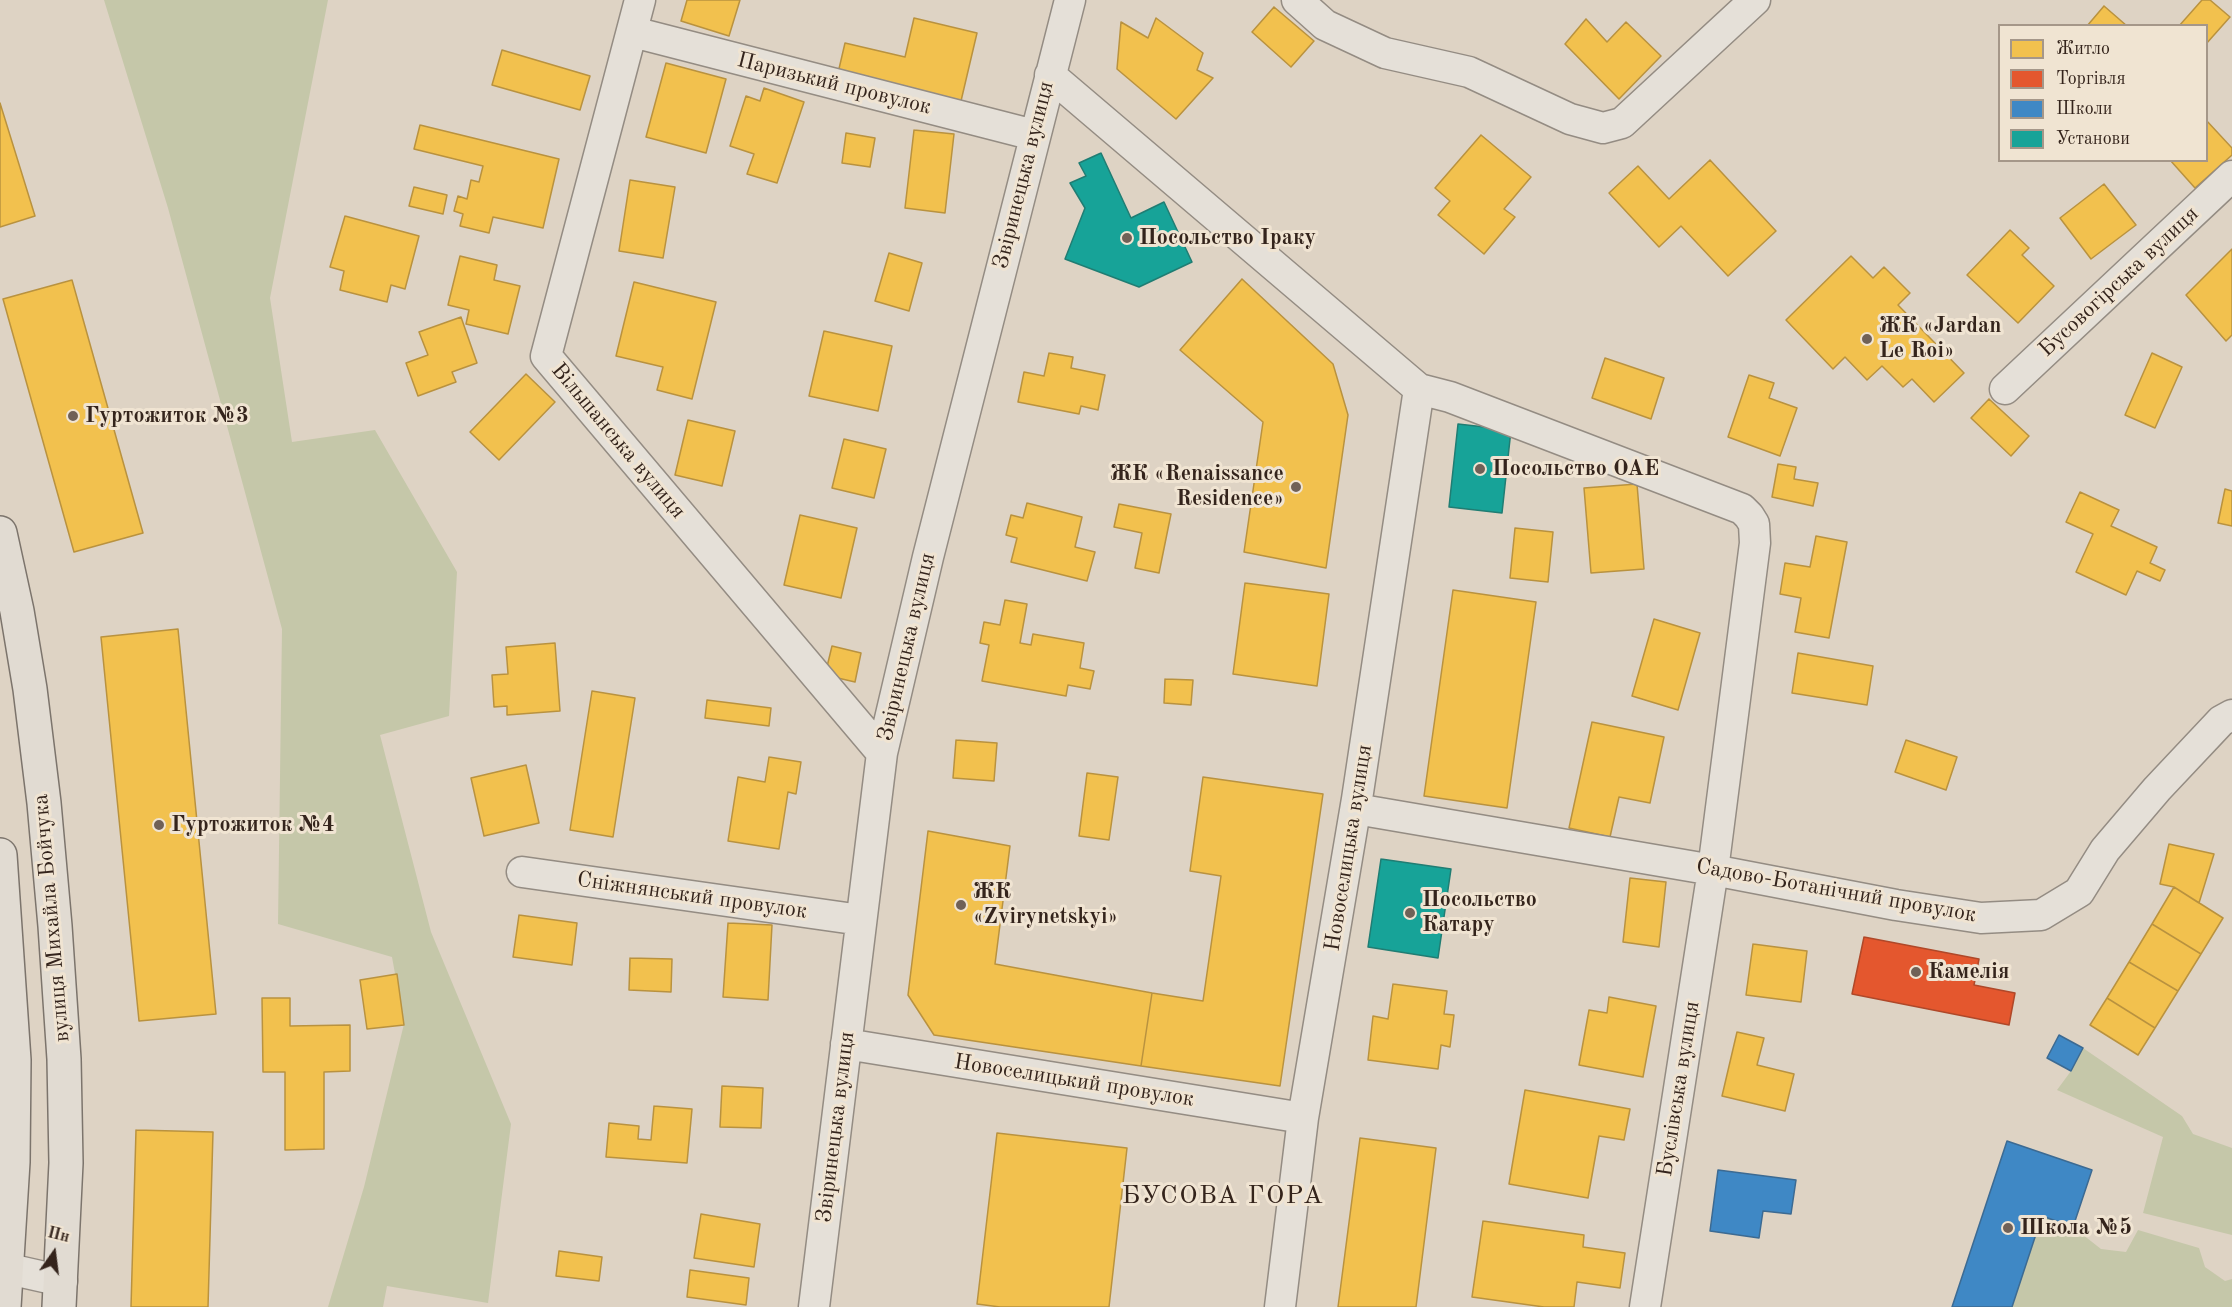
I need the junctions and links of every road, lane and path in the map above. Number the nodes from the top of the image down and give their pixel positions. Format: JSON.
{"nodes":[{"id":1,"x":640,"y":0,"type":"edge"},
{"id":2,"x":1070,"y":0,"type":"edge"},
{"id":3,"x":1297,"y":0,"type":"edge"},
{"id":4,"x":1755,"y":0,"type":"edge"},
{"id":5,"x":633,"y":32,"type":"junction"},
{"id":6,"x":1050,"y":75,"type":"junction"},
{"id":7,"x":1035,"y":135,"type":"junction"},
{"id":8,"x":2232,"y":176,"type":"edge"},
{"id":9,"x":1419,"y":389,"type":"junction"},
{"id":10,"x":2005,"y":389,"type":"dead end"},
{"id":11,"x":0,"y":533,"type":"edge"},
{"id":12,"x":2232,"y":715,"type":"edge"},
{"id":13,"x":882,"y":753,"type":"junction"},
{"id":14,"x":1356,"y":809,"type":"junction"},
{"id":15,"x":0,"y":855,"type":"edge"},
{"id":16,"x":1713,"y":870,"type":"junction"},
{"id":17,"x":522,"y":872,"type":"dead end"},
{"id":18,"x":861,"y":920,"type":"junction"},
{"id":19,"x":846,"y":1044,"type":"junction"},
{"id":20,"x":1303,"y":1118,"type":"junction"},
{"id":21,"x":4,"y":1268,"type":"edge"},
{"id":22,"x":61,"y":1294,"type":"edge"},
{"id":23,"x":4,"y":1307,"type":"edge"},
{"id":24,"x":814,"y":1307,"type":"edge"},
{"id":25,"x":1280,"y":1307,"type":"edge"},
{"id":26,"x":1645,"y":1307,"type":"edge"}],
"edges":[{"from":1,"to":5,"type":"street","name":"Вільшанська вулиця"},
{"from":2,"to":6,"type":"street","name":"Звіринецька вулиця"},
{"from":3,"to":4,"type":"street"},
{"from":5,"to":7,"type":"street","name":"Паризький провулок"},
{"from":5,"to":13,"type":"street","name":"Вільшанська вулиця"},
{"from":6,"to":7,"type":"street","name":"Звіринецька вулиця"},
{"from":6,"to":9,"type":"street"},
{"from":7,"to":13,"type":"street","name":"Звіринецька вулиця"},
{"from":8,"to":10,"type":"street","name":"Бусовогірська вулиця"},
{"from":9,"to":14,"type":"street","name":"Новоселицька вулиця"},
{"from":9,"to":16,"type":"street","name":"Буслівська вулиця"},
{"from":11,"to":22,"type":"main road","name":"вулиця Михайла Бойчука"},
{"from":12,"to":16,"type":"street","name":"Садово-Ботанічний провулок"},
{"from":13,"to":18,"type":"street","name":"Звіринецька вулиця"},
{"from":14,"to":16,"type":"street","name":"Садово-Ботанічний провулок"},
{"from":14,"to":20,"type":"street","name":"Новоселицька вулиця"},
{"from":15,"to":21,"type":"main road","name":"вулиця Михайла Бойчука"},
{"from":16,"to":26,"type":"street","name":"Буслівська вулиця"},
{"from":17,"to":18,"type":"street","name":"Сніжнянський провулок"},
{"from":18,"to":19,"type":"street","name":"Звіринецька вулиця"},
{"from":19,"to":20,"type":"street","name":"Новоселицький провулок"},
{"from":19,"to":24,"type":"street","name":"Звіринецька вулиця"},
{"from":20,"to":25,"type":"street","name":"Новоселицька вулиця"},
{"from":21,"to":22,"type":"street"},
{"from":21,"to":23,"type":"main road","name":"вулиця Михайла Бойчука"}]}
